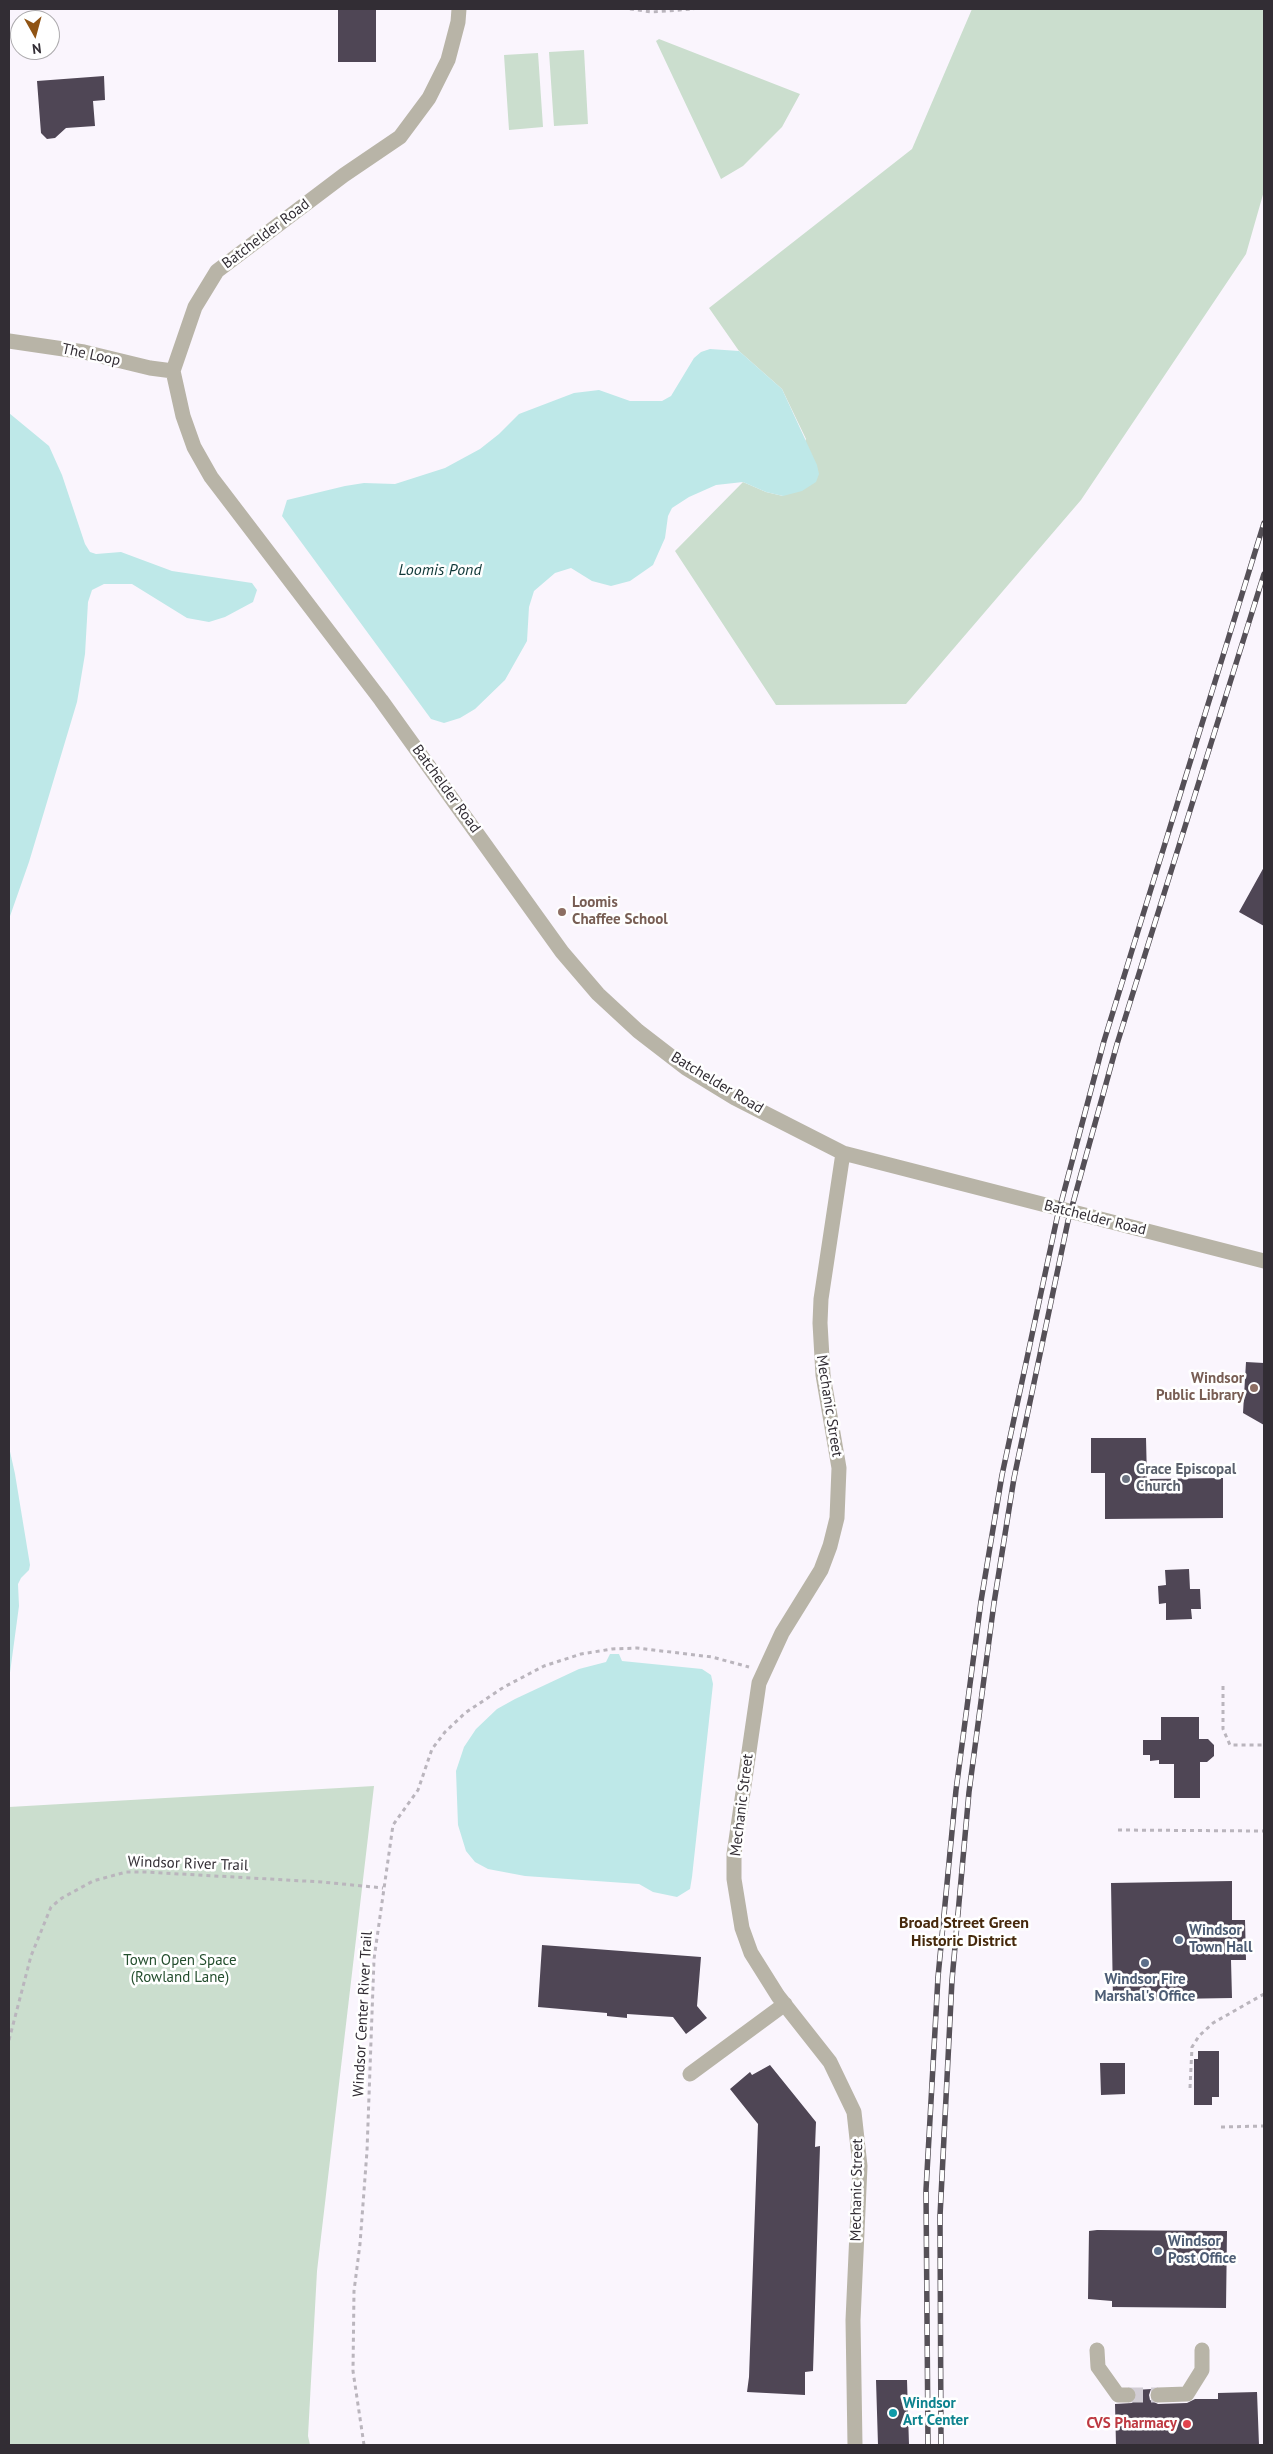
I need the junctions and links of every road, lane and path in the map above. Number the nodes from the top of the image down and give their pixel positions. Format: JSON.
{"nodes":[{"id":1,"x":459,"y":9,"type":"edge"},
{"id":2,"x":630,"y":9,"type":"edge"},
{"id":3,"x":694,"y":9,"type":"edge"},
{"id":4,"x":9,"y":340,"type":"edge"},
{"id":5,"x":173,"y":372,"type":"junction"},
{"id":6,"x":843,"y":1153,"type":"junction"},
{"id":7,"x":1264,"y":1261,"type":"edge"},
{"id":8,"x":764,"y":1671,"type":"junction"},
{"id":9,"x":1223,"y":1686,"type":"dead end"},
{"id":10,"x":1264,"y":1745,"type":"edge"},
{"id":11,"x":1118,"y":1830,"type":"dead end"},
{"id":12,"x":1264,"y":1830,"type":"edge"},
{"id":13,"x":383,"y":1888,"type":"junction"},
{"id":14,"x":1264,"y":1994,"type":"edge"},
{"id":15,"x":785,"y":2004,"type":"junction"},
{"id":16,"x":9,"y":2040,"type":"edge"},
{"id":17,"x":690,"y":2074,"type":"dead end"},
{"id":18,"x":1190,"y":2088,"type":"dead end"},
{"id":19,"x":1264,"y":2126,"type":"edge"},
{"id":20,"x":1221,"y":2127,"type":"dead end"},
{"id":21,"x":1097,"y":2350,"type":"dead end"},
{"id":22,"x":1202,"y":2350,"type":"dead end"},
{"id":23,"x":1128,"y":2395,"type":"tunnel mouth"},
{"id":24,"x":1158,"y":2395,"type":"tunnel mouth"},
{"id":25,"x":364,"y":2445,"type":"edge"},
{"id":26,"x":855,"y":2445,"type":"edge"}],
"edges":[{"from":1,"to":5,"type":"street","name":"Batchelder Road"},
{"from":2,"to":3,"type":"path"},
{"from":4,"to":5,"type":"street","name":"The Loop"},
{"from":5,"to":6,"type":"street","name":"Batchelder Road"},
{"from":6,"to":7,"type":"street","name":"Batchelder Road"},
{"from":6,"to":8,"type":"street","name":"Mechanic Street"},
{"from":8,"to":13,"type":"path","name":"Windsor Center River Trail"},
{"from":8,"to":15,"type":"street","name":"Mechanic Street"},
{"from":9,"to":10,"type":"path"},
{"from":11,"to":12,"type":"path"},
{"from":13,"to":16,"type":"path","name":"Windsor River Trail"},
{"from":13,"to":25,"type":"path","name":"Windsor Center River Trail"},
{"from":14,"to":18,"type":"path"},
{"from":15,"to":17,"type":"street"},
{"from":15,"to":26,"type":"street","name":"Mechanic Street"},
{"from":19,"to":20,"type":"path"},
{"from":21,"to":23,"type":"street"},
{"from":22,"to":24,"type":"street"}]}
